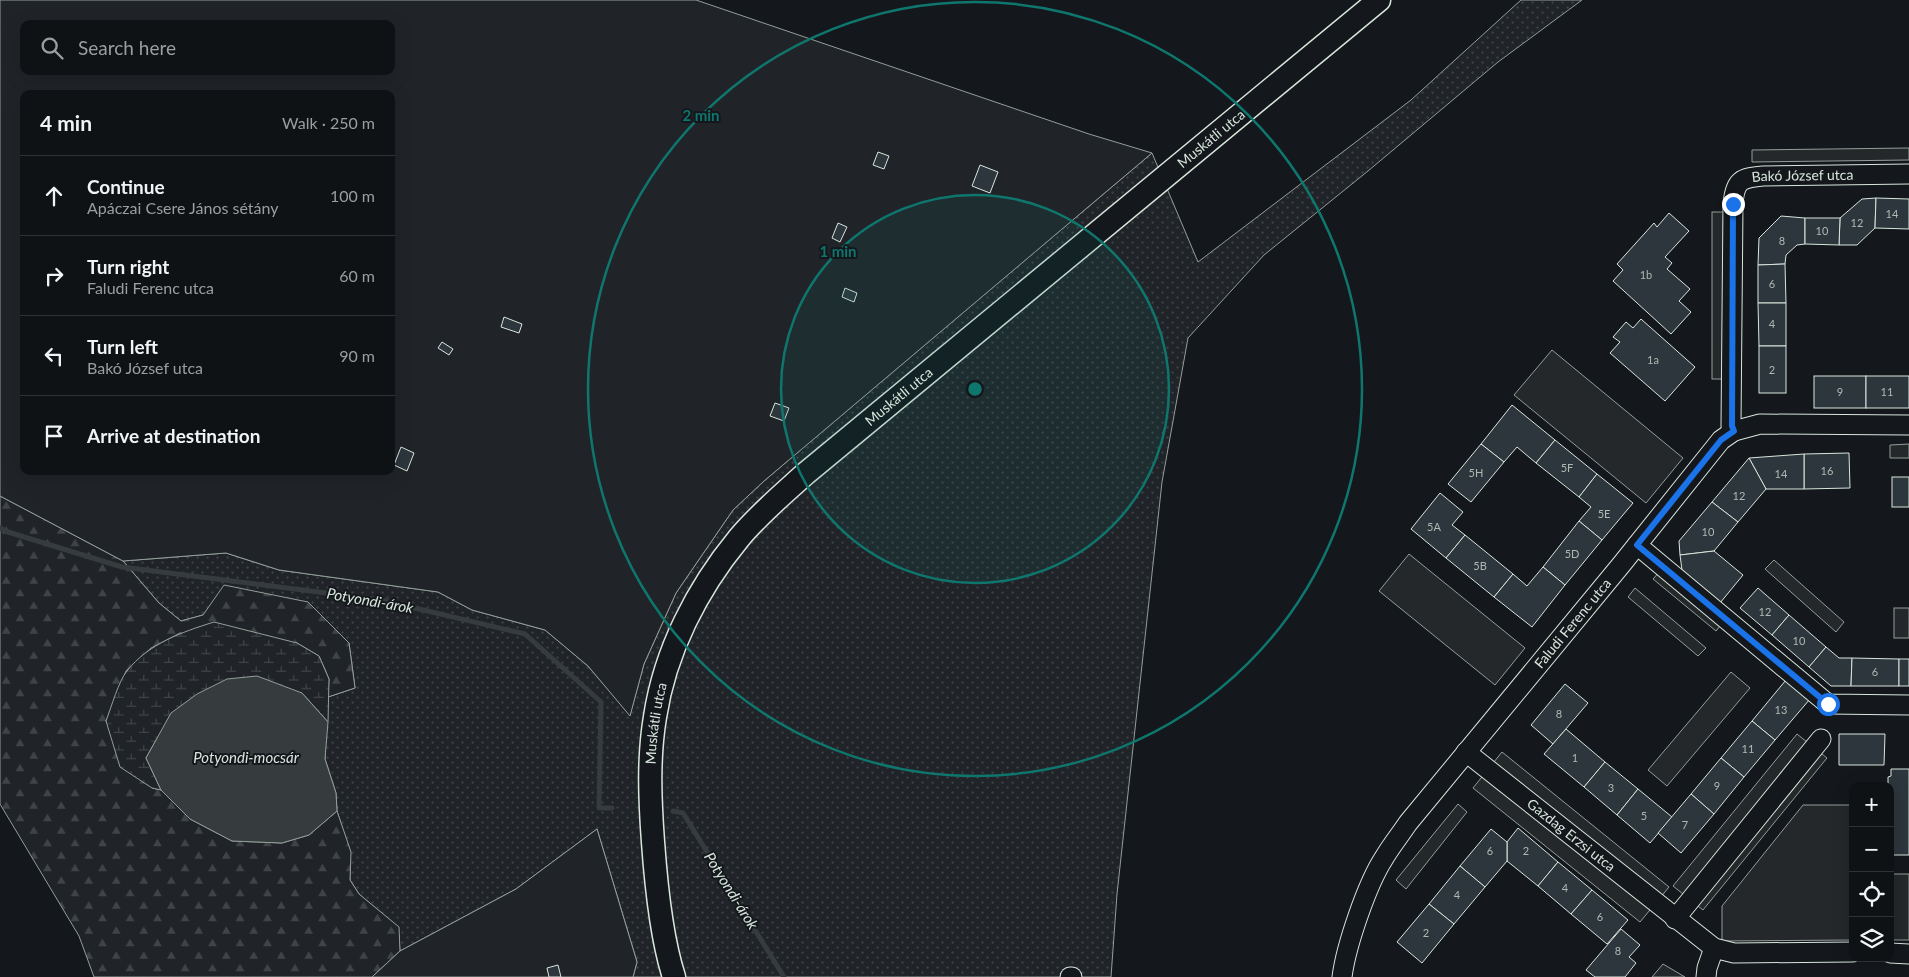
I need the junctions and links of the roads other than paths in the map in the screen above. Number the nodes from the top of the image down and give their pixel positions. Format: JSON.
{"nodes":[{"id":1,"x":1379,"y":0,"type":"edge"},
{"id":2,"x":1909,"y":174,"type":"edge"},
{"id":3,"x":1909,"y":425,"type":"edge"},
{"id":4,"x":1734,"y":431,"type":"junction"},
{"id":5,"x":1637,"y":545,"type":"junction"},
{"id":6,"x":1909,"y":705,"type":"edge"},
{"id":7,"x":1821,"y":739,"type":"dead end"},
{"id":8,"x":1466,"y":752,"type":"junction"},
{"id":9,"x":1675,"y":919,"type":"junction"},
{"id":10,"x":663,"y":925,"type":"junction"},
{"id":11,"x":1714,"y":948,"type":"junction"},
{"id":12,"x":1849,"y":952,"type":"edge"},
{"id":13,"x":1894,"y":953,"type":"edge"},
{"id":14,"x":1909,"y":954,"type":"edge"},
{"id":15,"x":658,"y":977,"type":"edge"},
{"id":16,"x":674,"y":977,"type":"edge"},
{"id":17,"x":1342,"y":977,"type":"edge"},
{"id":18,"x":1706,"y":977,"type":"edge"}],
"edges":[{"from":1,"to":10,"type":"main road","name":"Muskátli utca"},
{"from":2,"to":4,"type":"street","name":"Bakó József utca"},
{"from":3,"to":4,"type":"street","name":"Faludi Ferenc utca"},
{"from":4,"to":5,"type":"street","name":"Faludi Ferenc utca"},
{"from":5,"to":6,"type":"street"},
{"from":5,"to":8,"type":"street","name":"Faludi Ferenc utca"},
{"from":7,"to":9,"type":"street"},
{"from":8,"to":9,"type":"street","name":"Gazdag Erzsi utca"},
{"from":8,"to":17,"type":"street","name":"Faludi Ferenc utca"},
{"from":9,"to":11,"type":"street","name":"Gazdag Erzsi utca"},
{"from":10,"to":15,"type":"main road","name":"Muskátli utca"},
{"from":10,"to":16,"type":"main road","name":"Muskátli utca"},
{"from":11,"to":12,"type":"street","name":"Gazdag Erzsi utca"},
{"from":11,"to":18,"type":"street"},
{"from":13,"to":14,"type":"street"}]}
